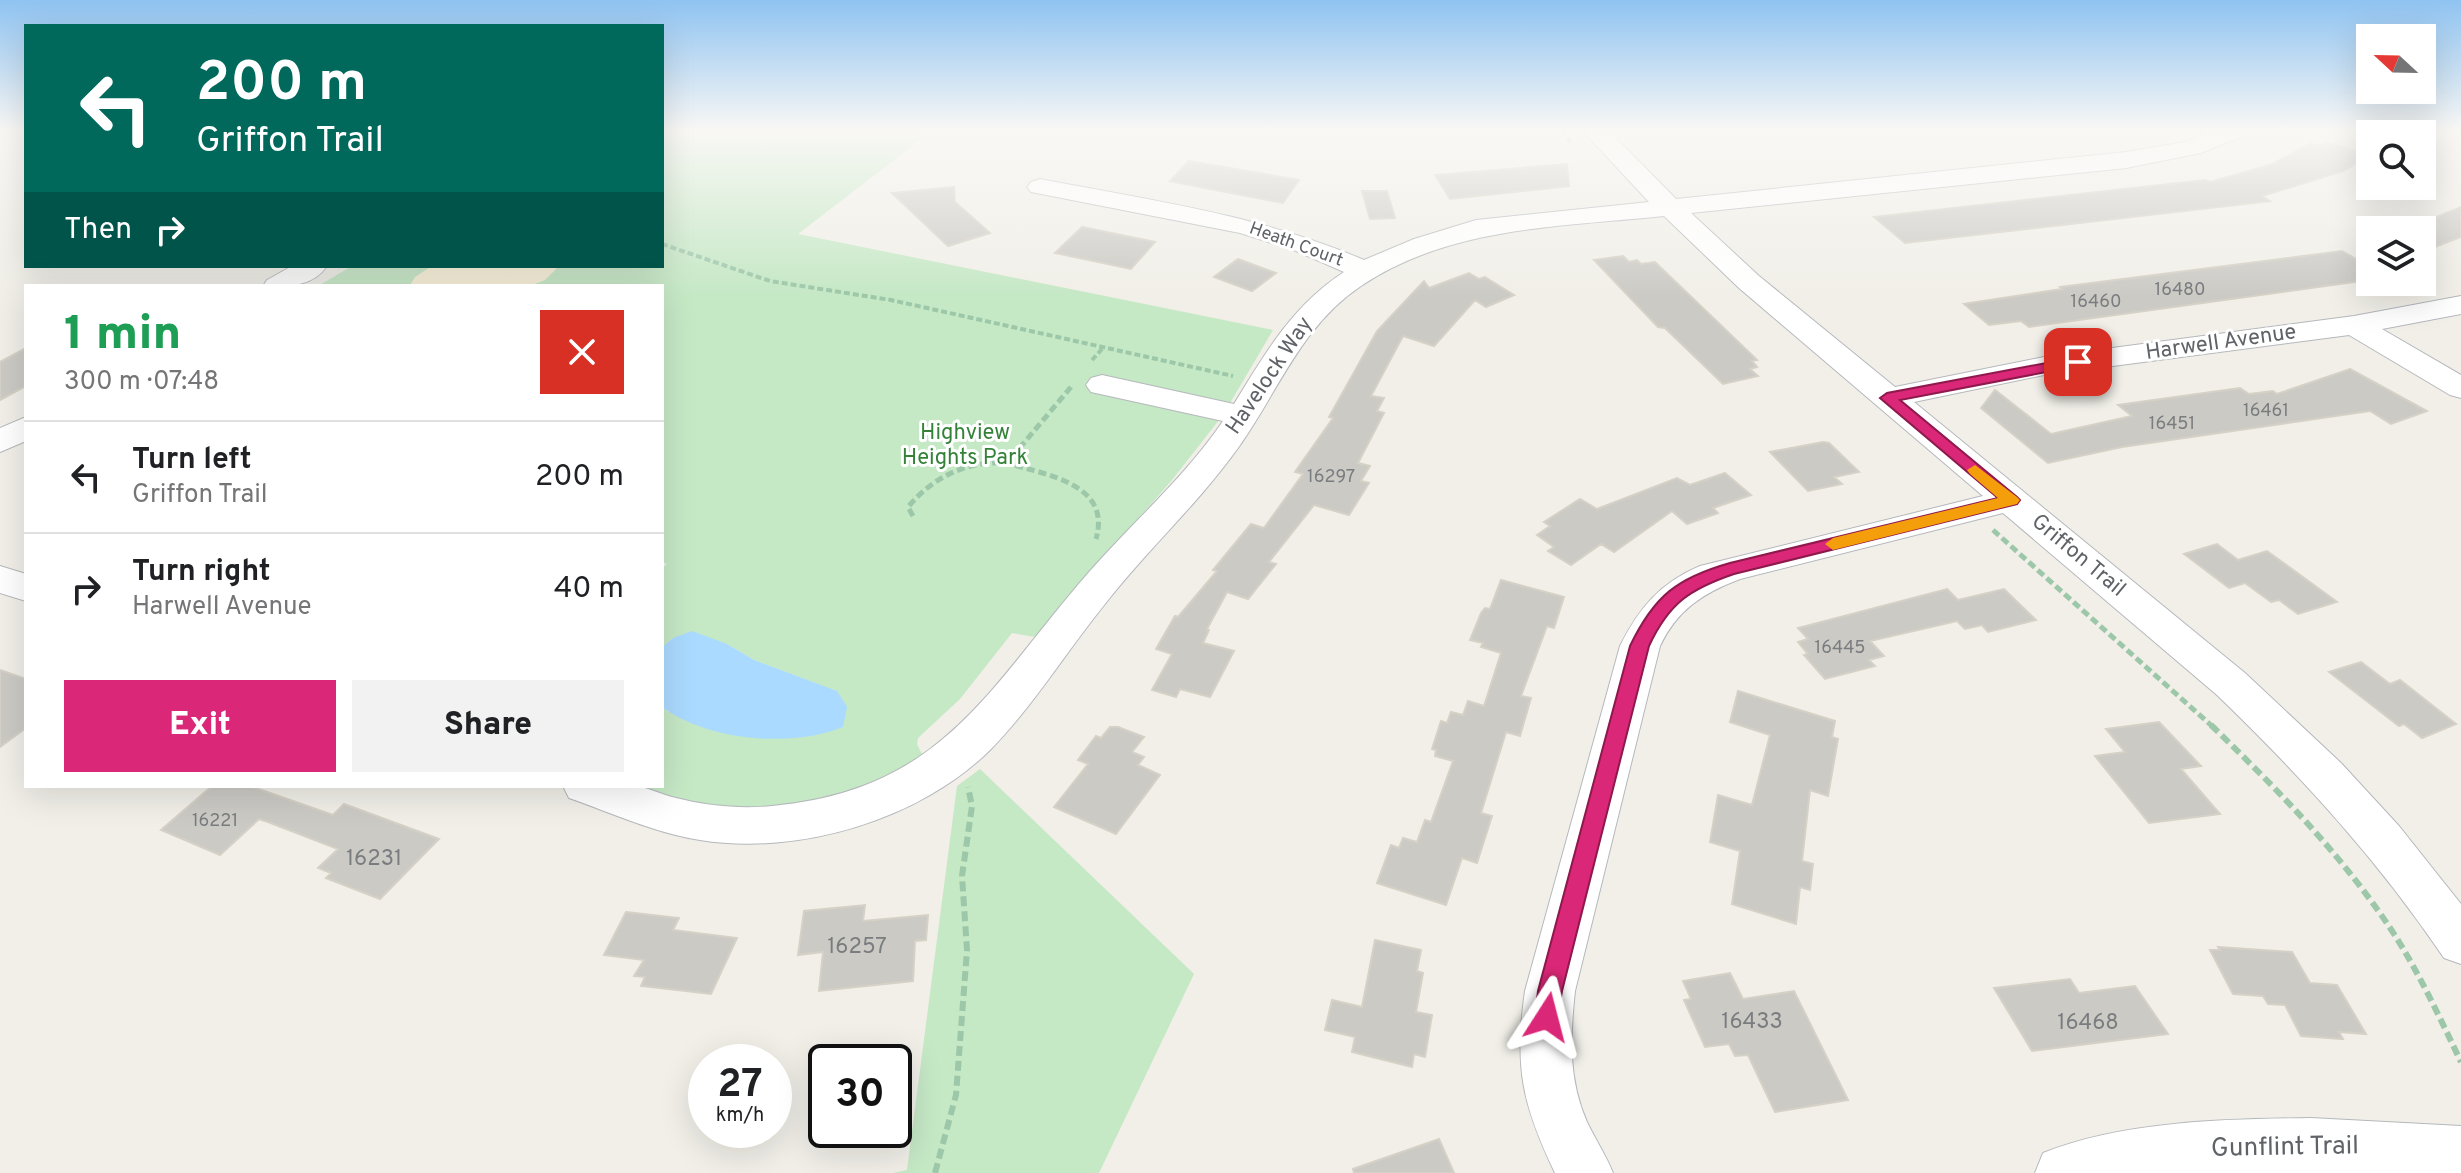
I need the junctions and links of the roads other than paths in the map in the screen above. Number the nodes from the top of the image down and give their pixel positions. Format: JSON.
{"nodes":[{"id":1,"x":1648,"y":186,"type":"edge"},
{"id":2,"x":1870,"y":186,"type":"edge"},
{"id":3,"x":1040,"y":187,"type":"dead end"},
{"id":4,"x":1668,"y":206,"type":"junction"},
{"id":5,"x":309,"y":268,"type":"edge"},
{"id":6,"x":1363,"y":270,"type":"junction"},
{"id":7,"x":281,"y":284,"type":"edge"},
{"id":8,"x":2461,"y":305,"type":"edge"},
{"id":9,"x":2354,"y":325,"type":"junction"},
{"id":10,"x":1102,"y":385,"type":"dead end"},
{"id":11,"x":2461,"y":388,"type":"edge"},
{"id":12,"x":1887,"y":398,"type":"junction"},
{"id":13,"x":1243,"y":416,"type":"junction"},
{"id":14,"x":24,"y":428,"type":"edge"},
{"id":15,"x":0,"y":442,"type":"edge"},
{"id":16,"x":1991,"y":506,"type":"junction"},
{"id":17,"x":0,"y":579,"type":"edge"},
{"id":18,"x":24,"y":587,"type":"edge"},
{"id":19,"x":591,"y":788,"type":"edge"},
{"id":20,"x":2461,"y":943,"type":"edge"},
{"id":21,"x":2461,"y":1153,"type":"edge"},
{"id":22,"x":1585,"y":1173,"type":"edge"},
{"id":23,"x":2063,"y":1173,"type":"edge"}],
"edges":[{"from":1,"to":4,"type":"street","name":"Griffon Trail"},
{"from":2,"to":4,"type":"street","name":"Havelock Way"},
{"from":3,"to":6,"type":"street","name":"Heath Court"},
{"from":4,"to":6,"type":"street","name":"Havelock Way"},
{"from":4,"to":12,"type":"street","name":"Griffon Trail"},
{"from":5,"to":7,"type":"street"},
{"from":6,"to":13,"type":"street","name":"Havelock Way"},
{"from":8,"to":9,"type":"street","name":"Harwell Avenue"},
{"from":9,"to":11,"type":"street"},
{"from":9,"to":12,"type":"street","name":"Harwell Avenue"},
{"from":10,"to":13,"type":"street"},
{"from":12,"to":16,"type":"street","name":"Griffon Trail"},
{"from":13,"to":19,"type":"street","name":"Havelock Way"},
{"from":14,"to":15,"type":"street"},
{"from":16,"to":20,"type":"street","name":"Griffon Trail"},
{"from":16,"to":22,"type":"street"},
{"from":17,"to":18,"type":"street"},
{"from":21,"to":23,"type":"street","name":"Gunflint Trail"}]}
